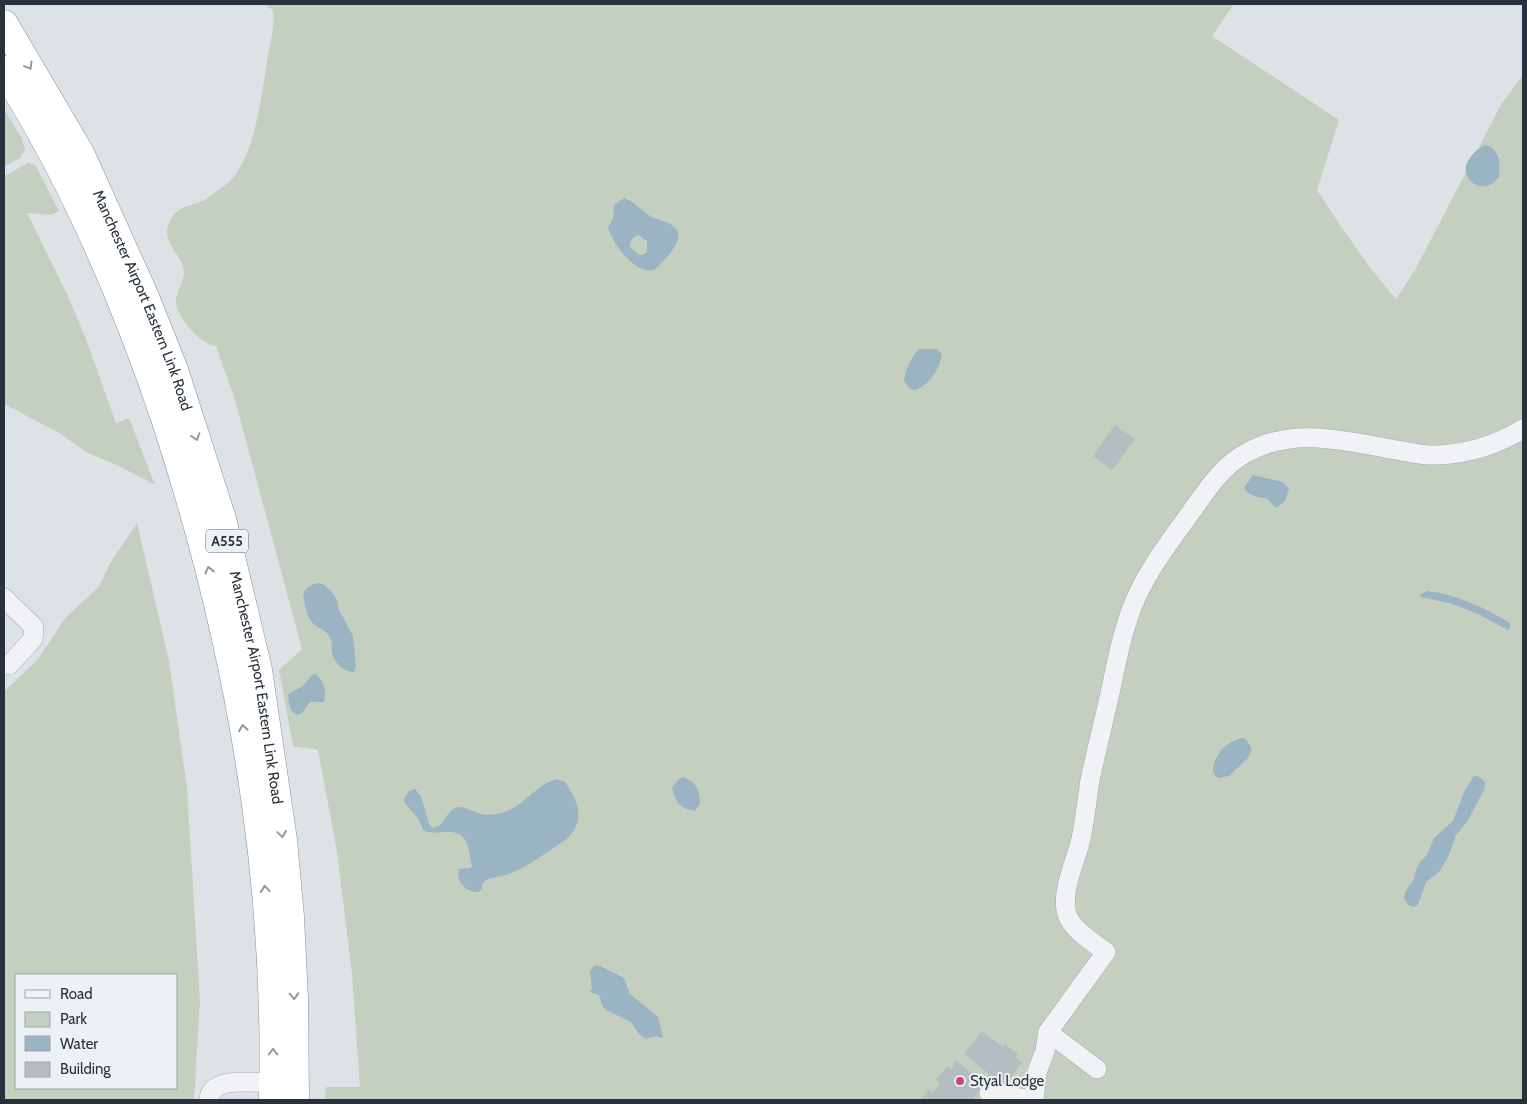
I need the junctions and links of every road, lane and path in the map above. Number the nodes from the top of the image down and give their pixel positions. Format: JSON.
{"nodes":[{"id":1,"x":4,"y":24,"type":"edge"},
{"id":2,"x":4,"y":70,"type":"edge"},
{"id":3,"x":1523,"y":429,"type":"edge"},
{"id":4,"x":4,"y":598,"type":"edge"},
{"id":5,"x":5,"y":662,"type":"edge"},
{"id":6,"x":1048,"y":1032,"type":"junction"},
{"id":7,"x":1097,"y":1069,"type":"dead end"},
{"id":8,"x":273,"y":1092,"type":"edge"},
{"id":9,"x":989,"y":1093,"type":"dead end"},
{"id":10,"x":209,"y":1100,"type":"edge"},
{"id":11,"x":295,"y":1100,"type":"edge"},
{"id":12,"x":1033,"y":1100,"type":"edge"}],
"edges":[{"from":1,"to":11,"type":"highway","name":"Manchester Airport Eastern Link Road","number":"A555","one_way":true},
{"from":8,"to":2,"type":"highway","name":"Manchester Airport Eastern Link Road","number":"A555","one_way":true},
{"from":3,"to":6,"type":"lane"},
{"from":4,"to":5,"type":"lane"},
{"from":6,"to":7,"type":"lane"},
{"from":6,"to":12,"type":"lane"},
{"from":8,"to":10,"type":"lane"},
{"from":9,"to":12,"type":"lane"}]}
